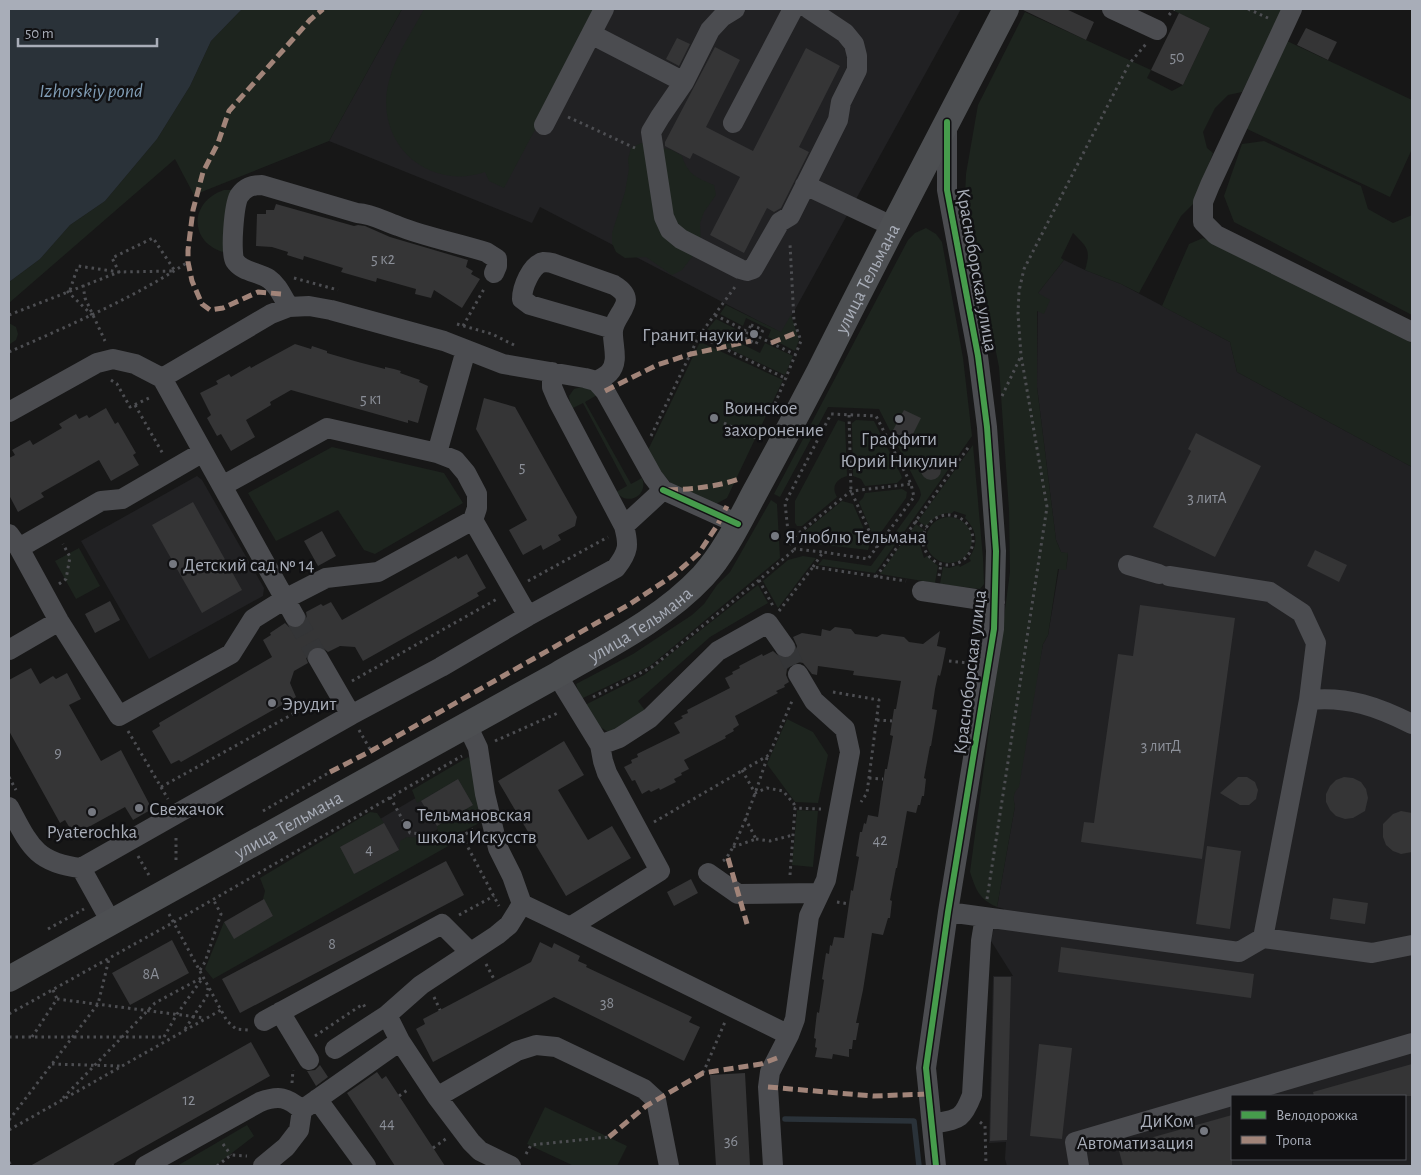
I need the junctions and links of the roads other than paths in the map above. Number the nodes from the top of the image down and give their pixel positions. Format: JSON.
{"nodes":[{"id":1,"x":604,"y":9,"type":"edge"},
{"id":2,"x":735,"y":9,"type":"edge"},
{"id":3,"x":793,"y":9,"type":"edge"},
{"id":4,"x":809,"y":9,"type":"edge"},
{"id":5,"x":1006,"y":9,"type":"edge"},
{"id":6,"x":1112,"y":9,"type":"edge"},
{"id":7,"x":1292,"y":9,"type":"edge"},
{"id":8,"x":1157,"y":30,"type":"dead end"},
{"id":9,"x":591,"y":34,"type":"junction"},
{"id":10,"x":684,"y":82,"type":"junction"},
{"id":11,"x":548,"y":117,"type":"road end"},
{"id":12,"x":947,"y":122,"type":"junction"},
{"id":13,"x":733,"y":123,"type":"dead end"},
{"id":14,"x":806,"y":185,"type":"junction"},
{"id":15,"x":892,"y":226,"type":"junction"},
{"id":16,"x":490,"y":281,"type":"road end"},
{"id":17,"x":290,"y":307,"type":"junction"},
{"id":18,"x":613,"y":330,"type":"junction"},
{"id":19,"x":1412,"y":332,"type":"edge"},
{"id":20,"x":466,"y":350,"type":"junction"},
{"id":21,"x":552,"y":372,"type":"junction"},
{"id":22,"x":596,"y":381,"type":"junction"},
{"id":23,"x":165,"y":384,"type":"junction"},
{"id":24,"x":9,"y":412,"type":"edge"},
{"id":25,"x":203,"y":452,"type":"junction"},
{"id":26,"x":438,"y":453,"type":"junction"},
{"id":27,"x":222,"y":486,"type":"junction"},
{"id":28,"x":664,"y":490,"type":"junction"},
{"id":29,"x":473,"y":520,"type":"junction"},
{"id":30,"x":738,"y":524,"type":"junction"},
{"id":31,"x":624,"y":526,"type":"junction"},
{"id":32,"x":14,"y":541,"type":"edge"},
{"id":33,"x":1128,"y":566,"type":"dead end"},
{"id":34,"x":916,"y":586,"type":"road end"},
{"id":35,"x":285,"y":599,"type":"junction"},
{"id":36,"x":995,"y":602,"type":"junction"},
{"id":37,"x":528,"y":616,"type":"junction"},
{"id":38,"x":296,"y":617,"type":"tunnel mouth"},
{"id":39,"x":59,"y":621,"type":"junction"},
{"id":40,"x":785,"y":647,"type":"tunnel mouth"},
{"id":41,"x":9,"y":650,"type":"edge"},
{"id":42,"x":318,"y":658,"type":"tunnel mouth"},
{"id":43,"x":557,"y":675,"type":"junction"},
{"id":44,"x":800,"y":677,"type":"tunnel mouth"},
{"id":45,"x":1310,"y":700,"type":"junction"},
{"id":46,"x":351,"y":715,"type":"junction"},
{"id":47,"x":1412,"y":724,"type":"edge"},
{"id":48,"x":472,"y":737,"type":"junction"},
{"id":49,"x":600,"y":745,"type":"junction"},
{"id":50,"x":13,"y":800,"type":"edge"},
{"id":51,"x":81,"y":868,"type":"junction"},
{"id":52,"x":708,"y":873,"type":"road end"},
{"id":53,"x":826,"y":898,"type":"junction"},
{"id":54,"x":522,"y":904,"type":"junction"},
{"id":55,"x":948,"y":912,"type":"junction"},
{"id":56,"x":985,"y":916,"type":"junction"},
{"id":57,"x":111,"y":922,"type":"junction"},
{"id":58,"x":570,"y":927,"type":"junction"},
{"id":59,"x":1263,"y":938,"type":"junction"},
{"id":60,"x":1412,"y":945,"type":"edge"},
{"id":61,"x":470,"y":952,"type":"junction"},
{"id":62,"x":9,"y":979,"type":"edge"},
{"id":63,"x":387,"y":1015,"type":"junction"},
{"id":64,"x":789,"y":1034,"type":"junction"},
{"id":65,"x":400,"y":1041,"type":"junction"},
{"id":66,"x":1412,"y":1043,"type":"edge"},
{"id":67,"x":335,"y":1049,"type":"dead end"},
{"id":68,"x":309,"y":1060,"type":"dead end"},
{"id":69,"x":1235,"y":1095,"type":"edge"},
{"id":70,"x":1231,"y":1096,"type":"edge"},
{"id":71,"x":437,"y":1097,"type":"junction"},
{"id":72,"x":309,"y":1104,"type":"junction"},
{"id":73,"x":932,"y":1124,"type":"junction"},
{"id":74,"x":517,"y":1163,"type":"edge"},
{"id":75,"x":145,"y":1166,"type":"edge"},
{"id":76,"x":263,"y":1166,"type":"edge"},
{"id":77,"x":366,"y":1166,"type":"edge"},
{"id":78,"x":669,"y":1166,"type":"edge"},
{"id":79,"x":773,"y":1166,"type":"edge"},
{"id":80,"x":936,"y":1166,"type":"edge"},
{"id":81,"x":1078,"y":1166,"type":"edge"}],
"edges":[{"from":1,"to":9,"type":"street"},
{"from":2,"to":10,"type":"street"},
{"from":3,"to":13,"type":"street"},
{"from":4,"to":14,"type":"street"},
{"from":5,"to":12,"type":"main road","name":"улица Тельмана"},
{"from":6,"to":8,"type":"street"},
{"from":7,"to":19,"type":"street"},
{"from":9,"to":10,"type":"street"},
{"from":9,"to":11,"type":"street"},
{"from":10,"to":14,"type":"street"},
{"from":12,"to":15,"type":"main road","name":"улица Тельмана"},
{"from":12,"to":36,"type":"street","name":"Красноборская улица"},
{"from":14,"to":15,"type":"street"},
{"from":15,"to":30,"type":"main road","name":"улица Тельмана"},
{"from":16,"to":17,"type":"street"},
{"from":17,"to":20,"type":"street"},
{"from":17,"to":23,"type":"street"},
{"from":18,"to":18,"type":"street"},
{"from":18,"to":22,"type":"street"},
{"from":20,"to":21,"type":"street"},
{"from":20,"to":26,"type":"street"},
{"from":21,"to":22,"type":"street"},
{"from":21,"to":31,"type":"street"},
{"from":22,"to":28,"type":"street"},
{"from":23,"to":24,"type":"street"},
{"from":23,"to":25,"type":"street"},
{"from":25,"to":27,"type":"street"},
{"from":25,"to":32,"type":"street"},
{"from":26,"to":27,"type":"street"},
{"from":26,"to":29,"type":"street"},
{"from":27,"to":35,"type":"street"},
{"from":28,"to":30,"type":"street"},
{"from":28,"to":31,"type":"street"},
{"from":29,"to":35,"type":"street"},
{"from":29,"to":37,"type":"street"},
{"from":30,"to":43,"type":"main road","name":"улица Тельмана"},
{"from":31,"to":37,"type":"street"},
{"from":32,"to":39,"type":"street"},
{"from":33,"to":45,"type":"street"},
{"from":34,"to":36,"type":"street"},
{"from":35,"to":38,"type":"street"},
{"from":35,"to":39,"type":"street"},
{"from":36,"to":55,"type":"street","name":"Красноборская улица"},
{"from":37,"to":46,"type":"street"},
{"from":39,"to":41,"type":"street"},
{"from":40,"to":49,"type":"street"},
{"from":42,"to":46,"type":"street"},
{"from":43,"to":48,"type":"main road","name":"улица Тельмана"},
{"from":43,"to":49,"type":"street"},
{"from":44,"to":53,"type":"street"},
{"from":45,"to":47,"type":"street"},
{"from":45,"to":59,"type":"street"},
{"from":46,"to":51,"type":"street"},
{"from":48,"to":54,"type":"street"},
{"from":48,"to":57,"type":"main road","name":"улица Тельмана"},
{"from":49,"to":58,"type":"street"},
{"from":50,"to":51,"type":"street"},
{"from":51,"to":57,"type":"street"},
{"from":52,"to":53,"type":"street"},
{"from":53,"to":64,"type":"street"},
{"from":54,"to":58,"type":"street"},
{"from":54,"to":61,"type":"street"},
{"from":55,"to":56,"type":"street"},
{"from":55,"to":73,"type":"street","name":"Красноборская улица"},
{"from":56,"to":59,"type":"street"},
{"from":56,"to":73,"type":"street"},
{"from":57,"to":62,"type":"main road","name":"улица Тельмана"},
{"from":58,"to":64,"type":"street"},
{"from":59,"to":60,"type":"street"},
{"from":61,"to":63,"type":"street"},
{"from":61,"to":68,"type":"street"},
{"from":63,"to":65,"type":"street"},
{"from":63,"to":67,"type":"street"},
{"from":64,"to":79,"type":"street"},
{"from":65,"to":71,"type":"street"},
{"from":65,"to":72,"type":"street"},
{"from":66,"to":69,"type":"street"},
{"from":70,"to":81,"type":"street"},
{"from":71,"to":74,"type":"street"},
{"from":71,"to":78,"type":"street"},
{"from":72,"to":75,"type":"street"},
{"from":72,"to":76,"type":"street"},
{"from":72,"to":77,"type":"street"},
{"from":73,"to":80,"type":"street","name":"Красноборская улица"}]}
